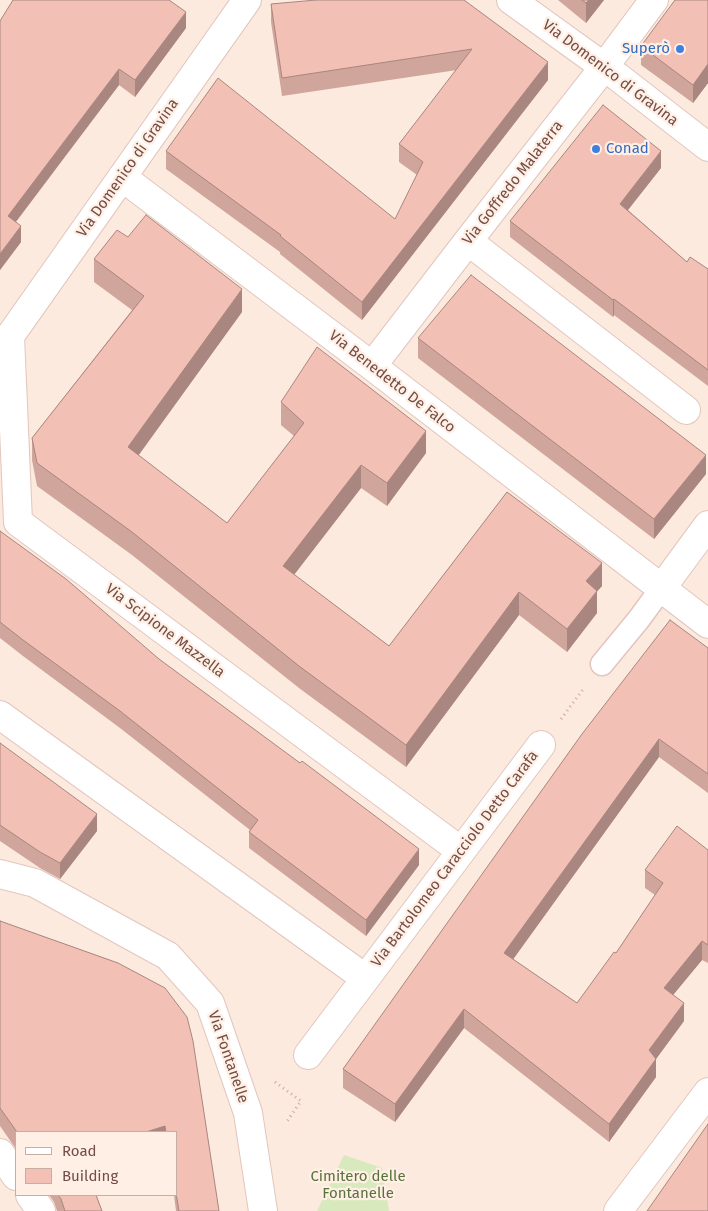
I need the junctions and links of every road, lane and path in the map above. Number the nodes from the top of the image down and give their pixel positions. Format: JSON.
{"nodes":[{"id":1,"x":247,"y":0,"type":"edge"},
{"id":2,"x":511,"y":0,"type":"edge"},
{"id":3,"x":654,"y":0,"type":"edge"},
{"id":4,"x":604,"y":67,"type":"junction"},
{"id":5,"x":708,"y":146,"type":"edge"},
{"id":6,"x":122,"y":177,"type":"junction"},
{"id":7,"x":468,"y":241,"type":"junction"},
{"id":8,"x":10,"y":336,"type":"joint"},
{"id":9,"x":372,"y":366,"type":"junction"},
{"id":10,"x":686,"y":410,"type":"dead end"},
{"id":11,"x":708,"y":524,"type":"edge"},
{"id":12,"x":660,"y":589,"type":"junction"},
{"id":13,"x":708,"y":624,"type":"edge"},
{"id":14,"x":602,"y":664,"type":"joint"},
{"id":15,"x":0,"y":715,"type":"edge"},
{"id":16,"x":541,"y":745,"type":"joint"},
{"id":17,"x":461,"y":851,"type":"junction"},
{"id":18,"x":0,"y":874,"type":"edge"},
{"id":19,"x":365,"y":978,"type":"junction"},
{"id":20,"x":308,"y":1055,"type":"dead end"},
{"id":21,"x":708,"y":1092,"type":"edge"},
{"id":22,"x":0,"y":1153,"type":"edge"},
{"id":23,"x":15,"y":1175,"type":"edge"},
{"id":24,"x":31,"y":1196,"type":"edge"},
{"id":25,"x":41,"y":1211,"type":"edge"},
{"id":26,"x":263,"y":1211,"type":"edge"},
{"id":27,"x":618,"y":1211,"type":"edge"}],
"edges":[{"from":1,"to":6,"type":"street","name":"Via Domenico di Gravina"},
{"from":2,"to":4,"type":"street","name":"Via Domenico di Gravina"},
{"from":3,"to":4,"type":"street","name":"Via Goffredo Malaterra"},
{"from":4,"to":5,"type":"street","name":"Via Domenico di Gravina"},
{"from":4,"to":7,"type":"street","name":"Via Goffredo Malaterra"},
{"from":6,"to":8,"type":"street","name":"Via Domenico di Gravina"},
{"from":6,"to":9,"type":"street","name":"Via Benedetto De Falco"},
{"from":7,"to":9,"type":"street","name":"Via Goffredo Malaterra"},
{"from":7,"to":10,"type":"street"},
{"from":8,"to":17,"type":"street","name":"Via Scipione Mazzella"},
{"from":9,"to":12,"type":"street","name":"Via Benedetto De Falco"},
{"from":11,"to":12,"type":"street"},
{"from":12,"to":13,"type":"street","name":"Via Benedetto De Falco"},
{"from":12,"to":14,"type":"street"},
{"from":14,"to":16,"type":"path","name":"Via Bartolomeo Caracciolo Detto Carafa"},
{"from":15,"to":19,"type":"street"},
{"from":16,"to":17,"type":"street","name":"Via Bartolomeo Caracciolo Detto Carafa"},
{"from":17,"to":19,"type":"street","name":"Via Bartolomeo Caracciolo Detto Carafa"},
{"from":18,"to":26,"type":"street","name":"Via Fontanelle"},
{"from":19,"to":20,"type":"street","name":"Via Bartolomeo Caracciolo Detto Carafa"},
{"from":21,"to":27,"type":"street"},
{"from":22,"to":23,"type":"street"},
{"from":24,"to":25,"type":"street"}]}
